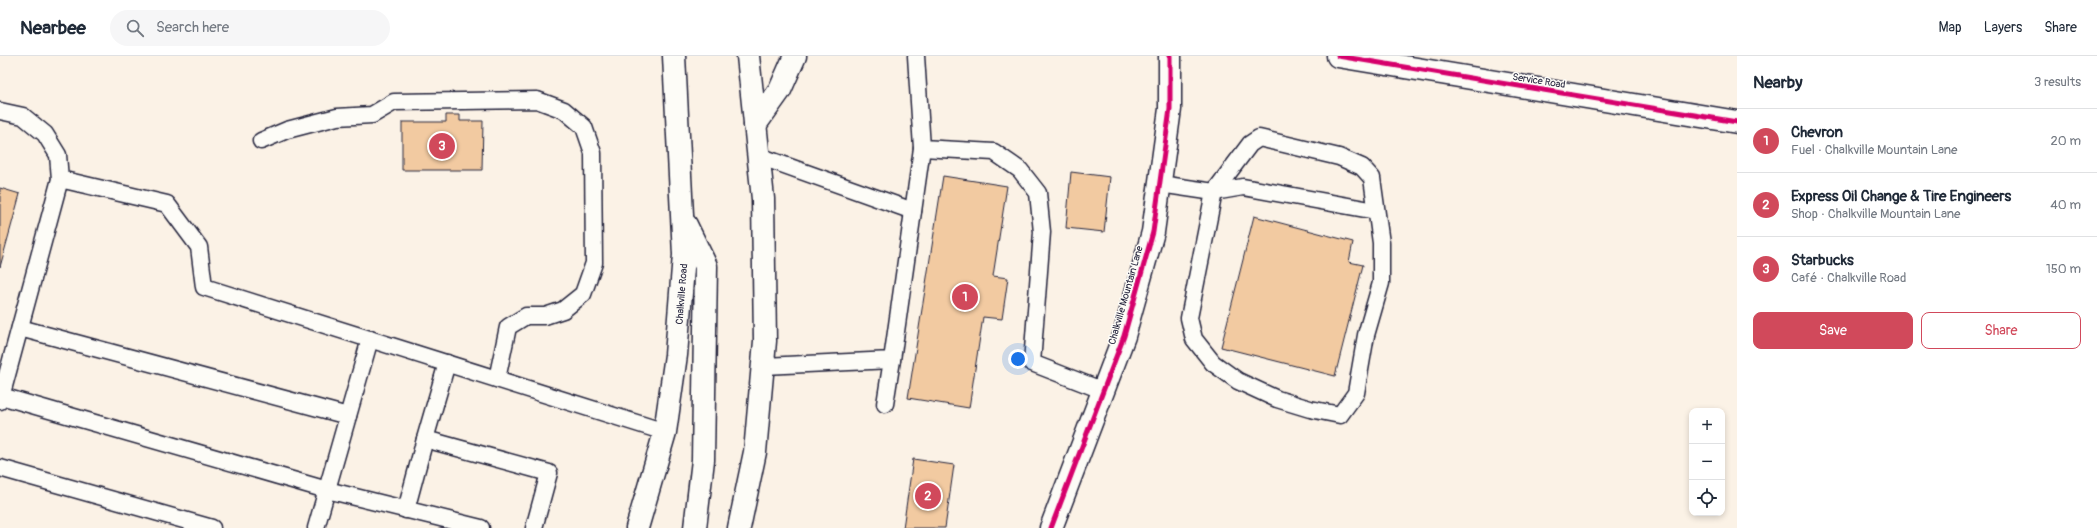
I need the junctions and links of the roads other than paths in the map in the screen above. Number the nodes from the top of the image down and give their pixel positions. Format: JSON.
{"nodes":[{"id":1,"x":674,"y":56,"type":"edge"},
{"id":2,"x":748,"y":56,"type":"edge"},
{"id":3,"x":795,"y":56,"type":"edge"},
{"id":4,"x":916,"y":56,"type":"edge"},
{"id":5,"x":1170,"y":56,"type":"edge"},
{"id":6,"x":1338,"y":56,"type":"edge"},
{"id":7,"x":0,"y":111,"type":"edge"},
{"id":8,"x":1737,"y":122,"type":"edge"},
{"id":9,"x":755,"y":125,"type":"junction"},
{"id":10,"x":261,"y":141,"type":"dead end"},
{"id":11,"x":922,"y":148,"type":"junction"},
{"id":12,"x":759,"y":156,"type":"junction"},
{"id":13,"x":60,"y":179,"type":"junction"},
{"id":14,"x":1160,"y":184,"type":"junction"},
{"id":15,"x":1214,"y":192,"type":"junction"},
{"id":16,"x":913,"y":211,"type":"junction"},
{"id":17,"x":1376,"y":211,"type":"junction"},
{"id":18,"x":682,"y":217,"type":"junction"},
{"id":19,"x":20,"y":328,"type":"junction"},
{"id":20,"x":370,"y":339,"type":"junction"},
{"id":21,"x":892,"y":360,"type":"junction"},
{"id":22,"x":447,"y":363,"type":"junction"},
{"id":23,"x":764,"y":366,"type":"junction"},
{"id":24,"x":497,"y":379,"type":"junction"},
{"id":25,"x":1104,"y":391,"type":"junction"},
{"id":26,"x":1,"y":398,"type":"edge"},
{"id":27,"x":885,"y":404,"type":"dead end"},
{"id":28,"x":348,"y":416,"type":"junction"},
{"id":29,"x":665,"y":432,"type":"junction"},
{"id":30,"x":425,"y":439,"type":"junction"},
{"id":31,"x":0,"y":468,"type":"edge"},
{"id":32,"x":327,"y":490,"type":"junction"},
{"id":33,"x":406,"y":510,"type":"junction"},
{"id":34,"x":212,"y":528,"type":"edge"},
{"id":35,"x":316,"y":528,"type":"edge"},
{"id":36,"x":481,"y":528,"type":"edge"},
{"id":37,"x":534,"y":528,"type":"edge"},
{"id":38,"x":637,"y":528,"type":"edge"},
{"id":39,"x":695,"y":528,"type":"edge"},
{"id":40,"x":739,"y":528,"type":"edge"},
{"id":41,"x":1051,"y":528,"type":"edge"}],
"edges":[{"from":1,"to":18,"type":"main road","name":"Chalkville Road"},
{"from":2,"to":9,"type":"main road"},
{"from":3,"to":9,"type":"main road"},
{"from":4,"to":11,"type":"lane"},
{"from":5,"to":14,"type":"main road","name":"Chalkville Mountain Lane"},
{"from":6,"to":8,"type":"main road","name":"Service Road"},
{"from":7,"to":13,"type":"lane"},
{"from":9,"to":12,"type":"main road"},
{"from":10,"to":24,"type":"lane"},
{"from":11,"to":16,"type":"lane"},
{"from":11,"to":25,"type":"lane"},
{"from":12,"to":16,"type":"lane"},
{"from":12,"to":23,"type":"main road"},
{"from":13,"to":19,"type":"lane"},
{"from":13,"to":20,"type":"lane"},
{"from":14,"to":15,"type":"lane"},
{"from":14,"to":25,"type":"main road","name":"Chalkville Mountain Lane"},
{"from":15,"to":17,"type":"lane"},
{"from":15,"to":17,"type":"lane"},
{"from":15,"to":17,"type":"lane"},
{"from":16,"to":21,"type":"lane"},
{"from":18,"to":29,"type":"main road","name":"Chalkville Road"},
{"from":18,"to":39,"type":"main road"},
{"from":19,"to":26,"type":"lane"},
{"from":19,"to":28,"type":"lane"},
{"from":20,"to":22,"type":"lane"},
{"from":20,"to":28,"type":"lane"},
{"from":21,"to":23,"type":"lane"},
{"from":21,"to":27,"type":"lane"},
{"from":22,"to":24,"type":"lane"},
{"from":22,"to":30,"type":"lane"},
{"from":23,"to":40,"type":"main road"},
{"from":24,"to":29,"type":"lane"},
{"from":25,"to":41,"type":"main road","name":"Chalkville Mountain Lane"},
{"from":26,"to":32,"type":"lane"},
{"from":28,"to":32,"type":"lane"},
{"from":29,"to":38,"type":"main road","name":"Chalkville Road"},
{"from":30,"to":33,"type":"lane"},
{"from":30,"to":37,"type":"lane"},
{"from":31,"to":34,"type":"lane"},
{"from":32,"to":33,"type":"lane"},
{"from":32,"to":35,"type":"lane"},
{"from":33,"to":36,"type":"lane"}]}
